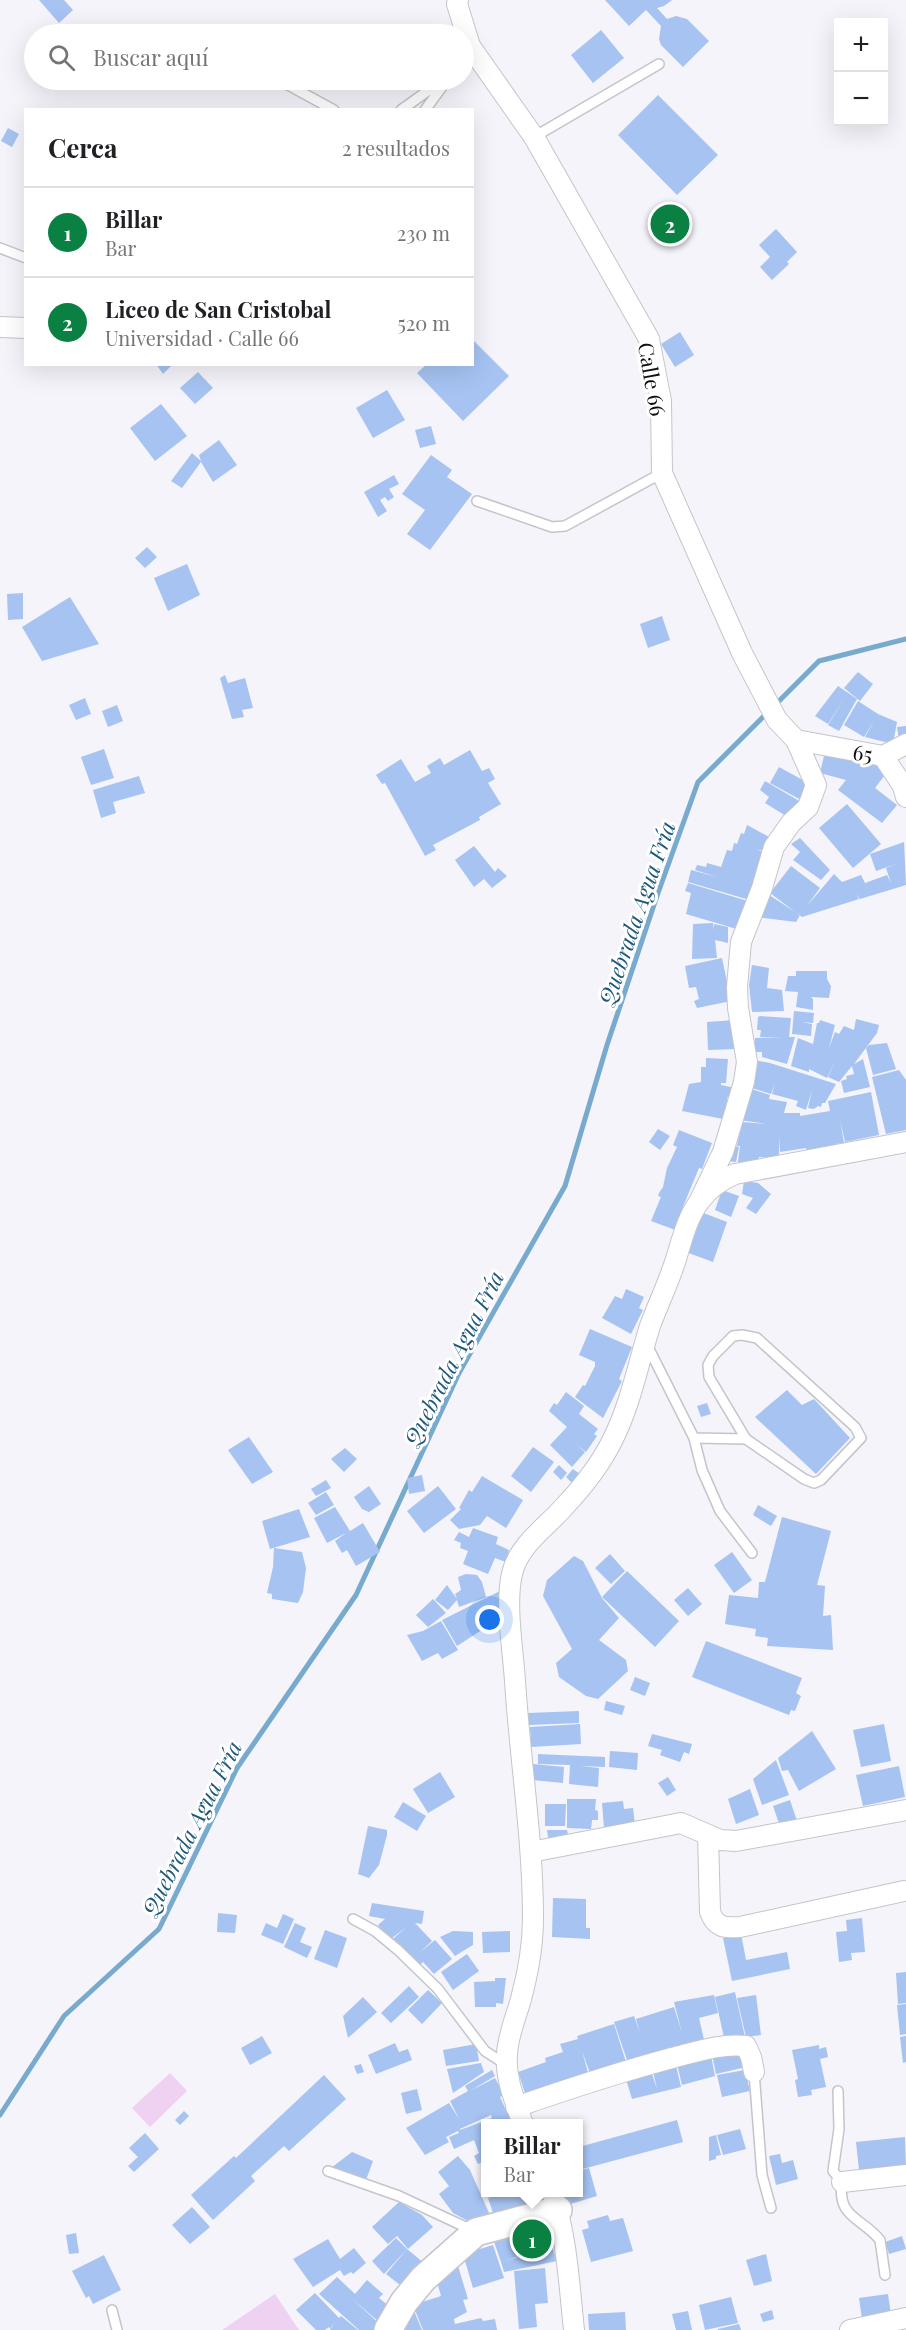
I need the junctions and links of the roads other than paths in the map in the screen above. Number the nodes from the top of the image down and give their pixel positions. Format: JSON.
{"nodes":[{"id":1,"x":458,"y":0,"type":"edge"},
{"id":2,"x":461,"y":24,"type":"edge"},
{"id":3,"x":474,"y":60,"type":"edge"},
{"id":4,"x":659,"y":64,"type":"dead end"},
{"id":5,"x":297,"y":90,"type":"edge"},
{"id":6,"x":430,"y":90,"type":"edge"},
{"id":7,"x":438,"y":90,"type":"edge"},
{"id":8,"x":330,"y":108,"type":"edge"},
{"id":9,"x":404,"y":108,"type":"edge"},
{"id":10,"x":426,"y":108,"type":"edge"},
{"id":11,"x":534,"y":137,"type":"junction"},
{"id":12,"x":0,"y":248,"type":"edge"},
{"id":13,"x":24,"y":257,"type":"edge"},
{"id":14,"x":0,"y":327,"type":"edge"},
{"id":15,"x":24,"y":328,"type":"edge"},
{"id":16,"x":662,"y":473,"type":"junction"},
{"id":17,"x":477,"y":501,"type":"dead end"},
{"id":18,"x":796,"y":740,"type":"junction"},
{"id":19,"x":906,"y":744,"type":"edge"},
{"id":20,"x":883,"y":756,"type":"junction"},
{"id":21,"x":906,"y":797,"type":"edge"},
{"id":22,"x":905,"y":1143,"type":"edge"},
{"id":23,"x":699,"y":1202,"type":"junction"},
{"id":24,"x":646,"y":1344,"type":"junction"},
{"id":25,"x":694,"y":1438,"type":"junction"},
{"id":26,"x":746,"y":1439,"type":"junction"},
{"id":27,"x":752,"y":1553,"type":"dead end"},
{"id":28,"x":906,"y":1810,"type":"edge"},
{"id":29,"x":708,"y":1834,"type":"junction"},
{"id":30,"x":531,"y":1852,"type":"junction"},
{"id":31,"x":904,"y":1891,"type":"dead end"},
{"id":32,"x":353,"y":1919,"type":"dead end"},
{"id":33,"x":507,"y":2066,"type":"junction"},
{"id":34,"x":754,"y":2072,"type":"joint"},
{"id":35,"x":838,"y":2091,"type":"dead end"},
{"id":36,"x":520,"y":2115,"type":"edge"},
{"id":37,"x":328,"y":2171,"type":"dead end"},
{"id":38,"x":906,"y":2175,"type":"edge"},
{"id":39,"x":842,"y":2182,"type":"junction"},
{"id":40,"x":555,"y":2201,"type":"edge"},
{"id":41,"x":771,"y":2208,"type":"dead end"},
{"id":42,"x":476,"y":2232,"type":"junction"},
{"id":43,"x":885,"y":2275,"type":"dead end"},
{"id":44,"x":112,"y":2310,"type":"dead end"},
{"id":45,"x":906,"y":2318,"type":"edge"},
{"id":46,"x":117,"y":2330,"type":"edge"},
{"id":47,"x":388,"y":2330,"type":"edge"},
{"id":48,"x":574,"y":2330,"type":"edge"},
{"id":49,"x":850,"y":2330,"type":"edge"}],
"edges":[{"from":1,"to":2,"type":"street","name":"Calle 66"},
{"from":3,"to":11,"type":"street","name":"Calle 66"},
{"from":4,"to":11,"type":"lane"},
{"from":5,"to":8,"type":"lane"},
{"from":6,"to":9,"type":"lane"},
{"from":7,"to":10,"type":"lane"},
{"from":11,"to":16,"type":"street","name":"Calle 66"},
{"from":12,"to":13,"type":"lane"},
{"from":14,"to":15,"type":"street"},
{"from":16,"to":17,"type":"lane"},
{"from":16,"to":18,"type":"street","name":"Calle 66"},
{"from":18,"to":20,"type":"street","name":"65"},
{"from":18,"to":23,"type":"street","name":"Calle 66"},
{"from":19,"to":20,"type":"street"},
{"from":20,"to":21,"type":"street","name":"65"},
{"from":22,"to":23,"type":"street"},
{"from":23,"to":24,"type":"street","name":"Calle 66"},
{"from":24,"to":25,"type":"lane"},
{"from":24,"to":30,"type":"street","name":"Calle 66"},
{"from":25,"to":26,"type":"lane"},
{"from":25,"to":27,"type":"lane"},
{"from":26,"to":26,"type":"lane"},
{"from":28,"to":29,"type":"street"},
{"from":29,"to":30,"type":"street"},
{"from":29,"to":31,"type":"street"},
{"from":30,"to":33,"type":"street","name":"Calle 66"},
{"from":32,"to":33,"type":"lane"},
{"from":33,"to":36,"type":"street","name":"Calle 66"},
{"from":34,"to":36,"type":"street"},
{"from":34,"to":41,"type":"lane"},
{"from":35,"to":39,"type":"lane"},
{"from":37,"to":42,"type":"lane"},
{"from":38,"to":39,"type":"street"},
{"from":39,"to":43,"type":"lane"},
{"from":40,"to":42,"type":"street"},
{"from":40,"to":48,"type":"street"},
{"from":42,"to":47,"type":"street"},
{"from":44,"to":46,"type":"lane"},
{"from":45,"to":49,"type":"street"}]}
